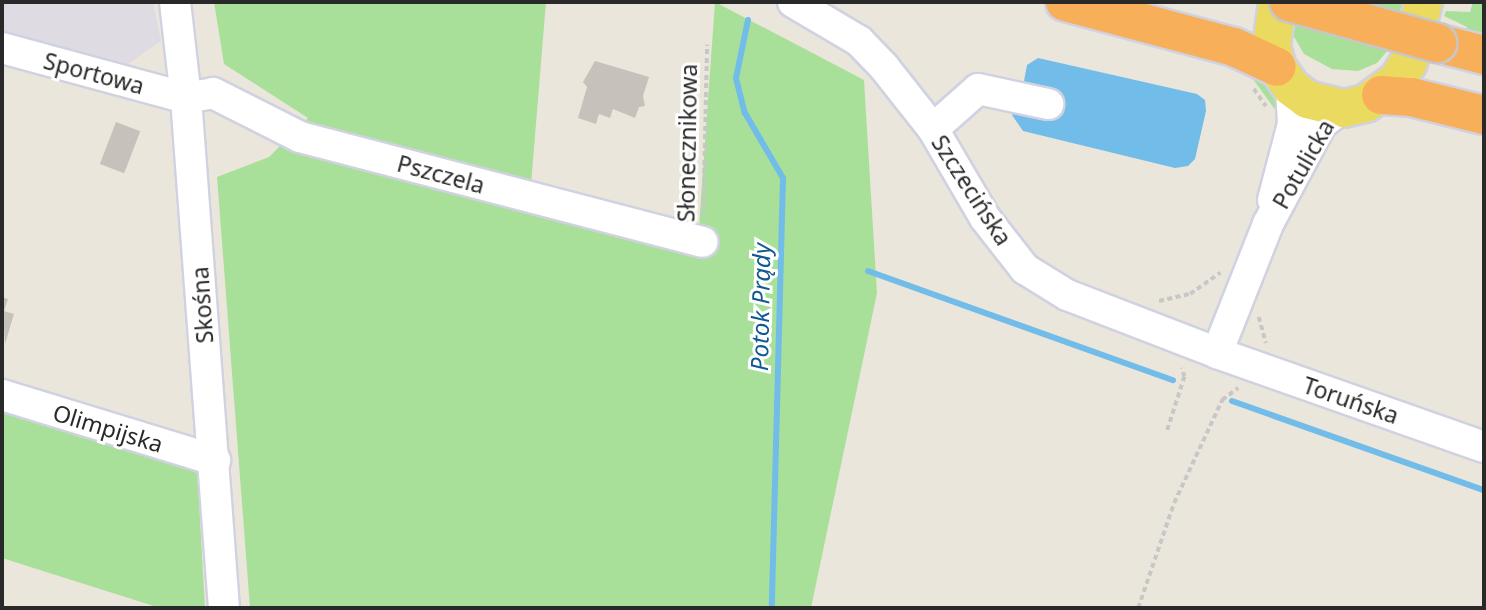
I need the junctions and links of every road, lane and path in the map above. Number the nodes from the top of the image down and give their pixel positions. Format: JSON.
{"nodes":[{"id":1,"x":175,"y":2,"type":"edge"},
{"id":2,"x":793,"y":2,"type":"edge"},
{"id":3,"x":1065,"y":2,"type":"edge"},
{"id":4,"x":1277,"y":2,"type":"edge"},
{"id":5,"x":1289,"y":2,"type":"edge"},
{"id":6,"x":1423,"y":2,"type":"edge"},
{"id":7,"x":706,"y":45,"type":"dead end"},
{"id":8,"x":2,"y":48,"type":"edge"},
{"id":9,"x":1484,"y":55,"type":"edge"},
{"id":10,"x":1272,"y":87,"type":"junction"},
{"id":11,"x":1381,"y":95,"type":"junction"},
{"id":12,"x":186,"y":98,"type":"junction"},
{"id":13,"x":1048,"y":104,"type":"dead end"},
{"id":14,"x":1343,"y":108,"type":"junction"},
{"id":15,"x":1484,"y":116,"type":"edge"},
{"id":16,"x":933,"y":129,"type":"junction"},
{"id":17,"x":1268,"y":225,"type":"junction"},
{"id":18,"x":703,"y":242,"type":"joint"},
{"id":19,"x":1228,"y":262,"type":"dead end"},
{"id":20,"x":1258,"y":314,"type":"dead end"},
{"id":21,"x":1120,"y":315,"type":"junction"},
{"id":22,"x":1217,"y":353,"type":"junction"},
{"id":23,"x":1178,"y":360,"type":"dead end"},
{"id":24,"x":1258,"y":367,"type":"junction"},
{"id":25,"x":2,"y":395,"type":"edge"},
{"id":26,"x":1167,"y":430,"type":"dead end"},
{"id":27,"x":1484,"y":447,"type":"edge"},
{"id":28,"x":215,"y":460,"type":"junction"},
{"id":29,"x":224,"y":608,"type":"edge"},
{"id":30,"x":1138,"y":608,"type":"edge"}],
"edges":[{"from":1,"to":12,"type":"street","name":"Skośna"},
{"from":2,"to":16,"type":"street","name":"Szczecińska"},
{"from":3,"to":10,"type":"highway"},
{"from":4,"to":10,"type":"main road"},
{"from":5,"to":9,"type":"highway","bridge":true},
{"from":6,"to":11,"type":"main road"},
{"from":7,"to":18,"type":"path","name":"Słonecznikowa"},
{"from":8,"to":12,"type":"street","name":"Sportowa"},
{"from":10,"to":10,"type":"path"},
{"from":10,"to":14,"type":"main road"},
{"from":10,"to":17,"type":"street","name":"Potulicka"},
{"from":11,"to":14,"type":"main road"},
{"from":11,"to":15,"type":"highway"},
{"from":12,"to":18,"type":"street","name":"Pszczela"},
{"from":12,"to":28,"type":"street","name":"Skośna"},
{"from":13,"to":16,"type":"street"},
{"from":14,"to":17,"type":"street","name":"Potulicka"},
{"from":16,"to":21,"type":"street","name":"Szczecińska"},
{"from":17,"to":22,"type":"street","name":"Potulicka"},
{"from":19,"to":21,"type":"path"},
{"from":20,"to":24,"type":"path"},
{"from":21,"to":22,"type":"street","name":"Szczecińska"},
{"from":22,"to":24,"type":"street","name":"Toruńska"},
{"from":23,"to":26,"type":"path"},
{"from":24,"to":27,"type":"street","name":"Toruńska"},
{"from":24,"to":30,"type":"path"},
{"from":25,"to":28,"type":"street","name":"Olimpijska"},
{"from":28,"to":29,"type":"street","name":"Skośna"}]}
